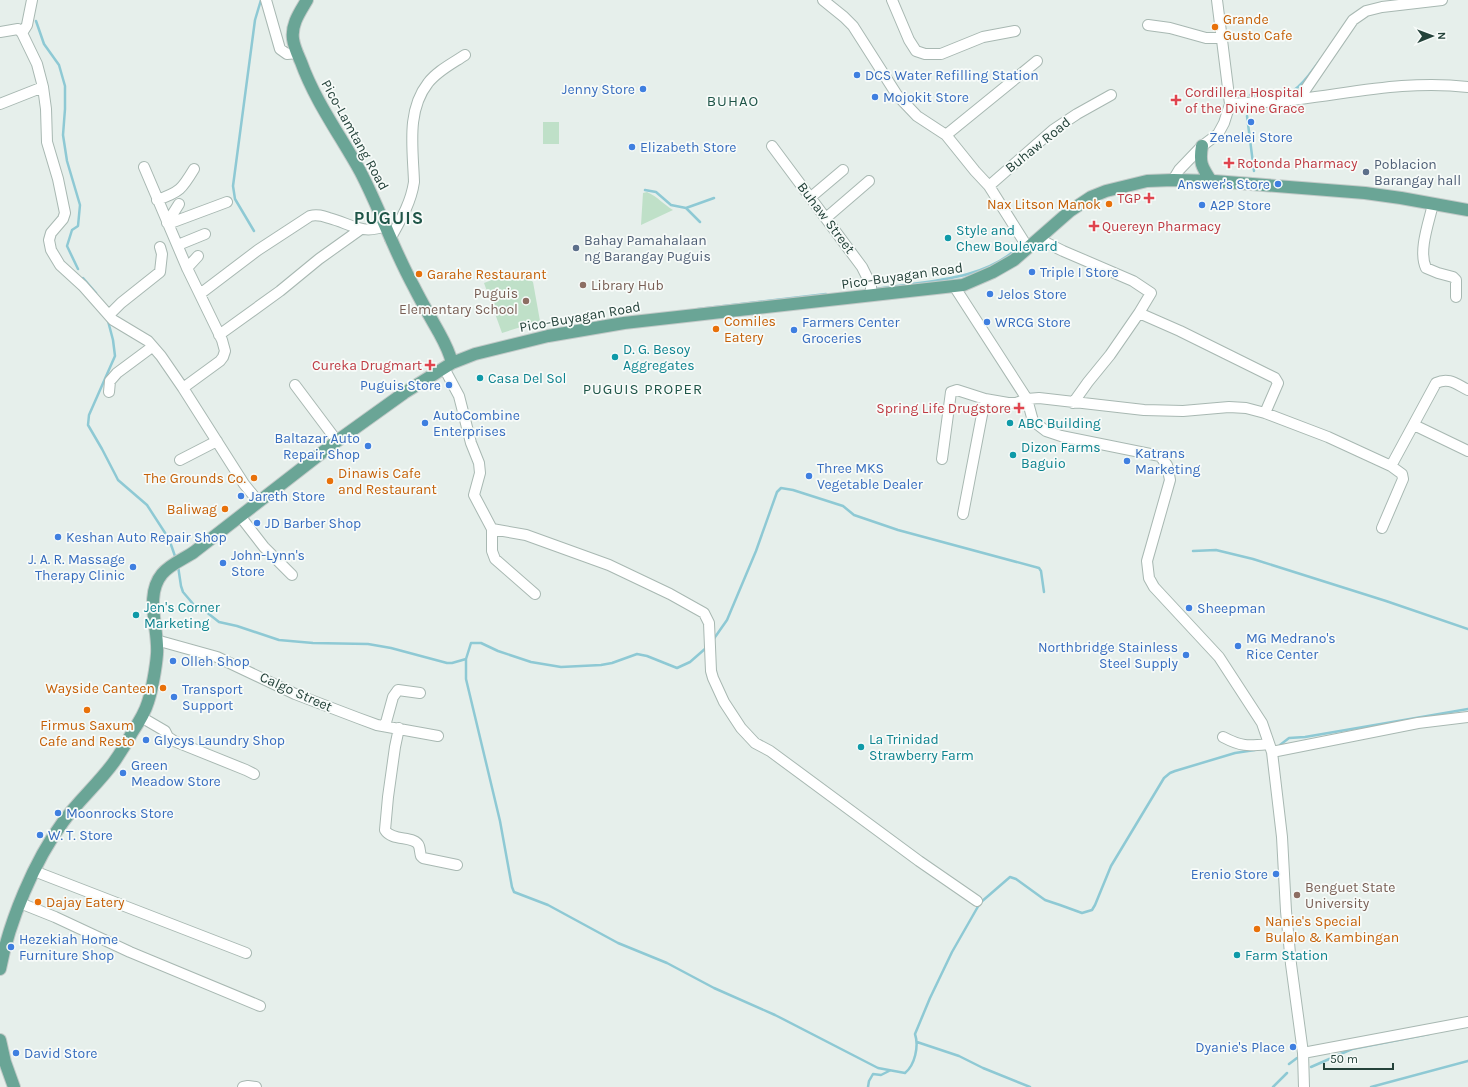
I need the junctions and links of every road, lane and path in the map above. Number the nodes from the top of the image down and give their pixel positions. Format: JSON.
{"nodes":[{"id":1,"x":32,"y":0,"type":"edge"},
{"id":2,"x":266,"y":0,"type":"edge"},
{"id":3,"x":307,"y":0,"type":"edge"},
{"id":4,"x":823,"y":0,"type":"edge"},
{"id":5,"x":892,"y":0,"type":"edge"},
{"id":6,"x":1217,"y":0,"type":"edge"},
{"id":7,"x":1442,"y":0,"type":"edge"},
{"id":8,"x":1148,"y":25,"type":"dead end"},
{"id":9,"x":1015,"y":31,"type":"dead end"},
{"id":10,"x":0,"y":32,"type":"edge"},
{"id":11,"x":22,"y":33,"type":"junction"},
{"id":12,"x":1222,"y":38,"type":"junction"},
{"id":13,"x":298,"y":53,"type":"junction"},
{"id":14,"x":465,"y":55,"type":"dead end"},
{"id":15,"x":1037,"y":61,"type":"dead end"},
{"id":16,"x":43,"y":88,"type":"junction"},
{"id":17,"x":1468,"y":88,"type":"edge"},
{"id":18,"x":1111,"y":95,"type":"dead end"},
{"id":19,"x":1299,"y":99,"type":"junction"},
{"id":20,"x":0,"y":104,"type":"edge"},
{"id":21,"x":1230,"y":104,"type":"junction"},
{"id":22,"x":946,"y":135,"type":"junction"},
{"id":23,"x":772,"y":146,"type":"dead end"},
{"id":24,"x":1202,"y":146,"type":"junction"},
{"id":25,"x":144,"y":167,"type":"dead end"},
{"id":26,"x":194,"y":169,"type":"dead end"},
{"id":27,"x":843,"y":170,"type":"dead end"},
{"id":28,"x":1173,"y":180,"type":"junction"},
{"id":29,"x":869,"y":181,"type":"dead end"},
{"id":30,"x":1211,"y":181,"type":"junction"},
{"id":31,"x":989,"y":186,"type":"junction"},
{"id":32,"x":810,"y":197,"type":"junction"},
{"id":33,"x":157,"y":200,"type":"junction"},
{"id":34,"x":227,"y":202,"type":"dead end"},
{"id":35,"x":179,"y":204,"type":"dead end"},
{"id":36,"x":1433,"y":204,"type":"junction"},
{"id":37,"x":1468,"y":210,"type":"edge"},
{"id":38,"x":826,"y":218,"type":"junction"},
{"id":39,"x":168,"y":223,"type":"junction"},
{"id":40,"x":385,"y":226,"type":"junction"},
{"id":41,"x":361,"y":229,"type":"junction"},
{"id":42,"x":205,"y":234,"type":"dead end"},
{"id":43,"x":390,"y":239,"type":"junction"},
{"id":44,"x":1039,"y":239,"type":"junction"},
{"id":45,"x":178,"y":245,"type":"junction"},
{"id":46,"x":160,"y":247,"type":"dead end"},
{"id":47,"x":1028,"y":248,"type":"junction"},
{"id":48,"x":198,"y":256,"type":"dead end"},
{"id":49,"x":187,"y":268,"type":"junction"},
{"id":50,"x":954,"y":286,"type":"junction"},
{"id":51,"x":871,"y":290,"type":"junction"},
{"id":52,"x":200,"y":294,"type":"junction"},
{"id":53,"x":1456,"y":297,"type":"dead end"},
{"id":54,"x":1139,"y":313,"type":"junction"},
{"id":55,"x":109,"y":315,"type":"junction"},
{"id":56,"x":219,"y":335,"type":"junction"},
{"id":57,"x":152,"y":347,"type":"junction"},
{"id":58,"x":448,"y":365,"type":"junction"},
{"id":59,"x":295,"y":385,"type":"dead end"},
{"id":60,"x":183,"y":388,"type":"junction"},
{"id":61,"x":1468,"y":390,"type":"edge"},
{"id":62,"x":109,"y":392,"type":"dead end"},
{"id":63,"x":1027,"y":398,"type":"junction"},
{"id":64,"x":985,"y":399,"type":"junction"},
{"id":65,"x":1073,"y":403,"type":"junction"},
{"id":66,"x":1265,"y":413,"type":"junction"},
{"id":67,"x":1414,"y":425,"type":"junction"},
{"id":68,"x":217,"y":441,"type":"junction"},
{"id":69,"x":337,"y":442,"type":"junction"},
{"id":70,"x":1468,"y":451,"type":"edge"},
{"id":71,"x":942,"y":459,"type":"dead end"},
{"id":72,"x":180,"y":460,"type":"dead end"},
{"id":73,"x":1391,"y":466,"type":"junction"},
{"id":74,"x":258,"y":501,"type":"junction"},
{"id":75,"x":963,"y":514,"type":"dead end"},
{"id":76,"x":240,"y":516,"type":"junction"},
{"id":77,"x":1382,"y":528,"type":"dead end"},
{"id":78,"x":492,"y":529,"type":"junction"},
{"id":79,"x":292,"y":575,"type":"dead end"},
{"id":80,"x":535,"y":594,"type":"dead end"},
{"id":81,"x":156,"y":640,"type":"junction"},
{"id":82,"x":420,"y":693,"type":"dead end"},
{"id":83,"x":141,"y":717,"type":"junction"},
{"id":84,"x":1468,"y":717,"type":"edge"},
{"id":85,"x":385,"y":726,"type":"junction"},
{"id":86,"x":399,"y":728,"type":"junction"},
{"id":87,"x":438,"y":736,"type":"dead end"},
{"id":88,"x":1223,"y":737,"type":"dead end"},
{"id":89,"x":1271,"y":748,"type":"junction"},
{"id":90,"x":254,"y":774,"type":"dead end"},
{"id":91,"x":457,"y":865,"type":"dead end"},
{"id":92,"x":34,"y":871,"type":"junction"},
{"id":93,"x":977,"y":901,"type":"dead end"},
{"id":94,"x":20,"y":903,"type":"junction"},
{"id":95,"x":246,"y":953,"type":"dead end"},
{"id":96,"x":0,"y":969,"type":"edge"},
{"id":97,"x":260,"y":1006,"type":"dead end"},
{"id":98,"x":1468,"y":1022,"type":"edge"},
{"id":99,"x":0,"y":1040,"type":"edge"},
{"id":100,"x":1303,"y":1053,"type":"junction"},
{"id":101,"x":14,"y":1087,"type":"edge"},
{"id":102,"x":243,"y":1087,"type":"edge"},
{"id":103,"x":256,"y":1087,"type":"edge"},
{"id":104,"x":1304,"y":1087,"type":"edge"}],
"edges":[{"from":1,"to":11,"type":"street"},
{"from":2,"to":13,"type":"street"},
{"from":3,"to":13,"type":"main road","name":"Pico-Lamtang Road"},
{"from":4,"to":22,"type":"street"},
{"from":5,"to":9,"type":"street"},
{"from":6,"to":12,"type":"street"},
{"from":7,"to":19,"type":"street"},
{"from":8,"to":12,"type":"street"},
{"from":10,"to":11,"type":"street"},
{"from":11,"to":16,"type":"street"},
{"from":12,"to":21,"type":"street"},
{"from":13,"to":40,"type":"main road","name":"Pico-Lamtang Road"},
{"from":14,"to":43,"type":"street"},
{"from":15,"to":22,"type":"street"},
{"from":16,"to":20,"type":"street"},
{"from":16,"to":55,"type":"street"},
{"from":17,"to":19,"type":"street"},
{"from":18,"to":31,"type":"street","name":"Buhaw Road"},
{"from":19,"to":21,"type":"street"},
{"from":21,"to":24,"type":"street"},
{"from":22,"to":31,"type":"street"},
{"from":23,"to":32,"type":"street","name":"Buhaw Street"},
{"from":24,"to":28,"type":"street"},
{"from":24,"to":30,"type":"main road"},
{"from":25,"to":33,"type":"street"},
{"from":26,"to":33,"type":"street"},
{"from":27,"to":32,"type":"street"},
{"from":28,"to":30,"type":"main road","name":"Pico-Buyagan Road"},
{"from":28,"to":44,"type":"main road","name":"Pico-Buyagan Road"},
{"from":29,"to":38,"type":"street"},
{"from":30,"to":36,"type":"main road","name":"Pico-Buyagan Road"},
{"from":31,"to":47,"type":"street"},
{"from":32,"to":38,"type":"street","name":"Buhaw Street"},
{"from":33,"to":39,"type":"street"},
{"from":34,"to":39,"type":"street"},
{"from":35,"to":39,"type":"street"},
{"from":36,"to":37,"type":"main road","name":"Pico-Buyagan Road"},
{"from":36,"to":53,"type":"street"},
{"from":38,"to":51,"type":"street","name":"Buhaw Street"},
{"from":39,"to":45,"type":"street"},
{"from":40,"to":41,"type":"street"},
{"from":40,"to":43,"type":"main road","name":"Pico-Lamtang Road"},
{"from":41,"to":52,"type":"street"},
{"from":41,"to":56,"type":"street"},
{"from":42,"to":45,"type":"street"},
{"from":43,"to":58,"type":"main road","name":"Pico-Lamtang Road"},
{"from":44,"to":47,"type":"main road","name":"Pico-Buyagan Road"},
{"from":44,"to":54,"type":"street"},
{"from":45,"to":49,"type":"street"},
{"from":46,"to":55,"type":"street"},
{"from":47,"to":50,"type":"main road","name":"Pico-Buyagan Road"},
{"from":48,"to":49,"type":"street"},
{"from":49,"to":52,"type":"street"},
{"from":50,"to":51,"type":"main road","name":"Pico-Buyagan Road"},
{"from":50,"to":63,"type":"street"},
{"from":51,"to":58,"type":"main road","name":"Pico-Buyagan Road"},
{"from":52,"to":56,"type":"street"},
{"from":54,"to":65,"type":"street"},
{"from":54,"to":66,"type":"street"},
{"from":55,"to":57,"type":"street"},
{"from":56,"to":60,"type":"street"},
{"from":57,"to":60,"type":"street"},
{"from":57,"to":62,"type":"street"},
{"from":58,"to":69,"type":"main road"},
{"from":58,"to":78,"type":"street"},
{"from":59,"to":69,"type":"street"},
{"from":60,"to":68,"type":"street"},
{"from":61,"to":67,"type":"street"},
{"from":63,"to":64,"type":"street"},
{"from":63,"to":65,"type":"street"},
{"from":63,"to":89,"type":"street"},
{"from":64,"to":71,"type":"street"},
{"from":64,"to":75,"type":"street"},
{"from":65,"to":66,"type":"street"},
{"from":66,"to":73,"type":"street"},
{"from":67,"to":70,"type":"street"},
{"from":67,"to":73,"type":"street"},
{"from":68,"to":72,"type":"street"},
{"from":68,"to":74,"type":"street"},
{"from":69,"to":74,"type":"main road"},
{"from":73,"to":77,"type":"street"},
{"from":74,"to":76,"type":"main road"},
{"from":76,"to":79,"type":"street"},
{"from":76,"to":81,"type":"main road"},
{"from":78,"to":80,"type":"street"},
{"from":78,"to":93,"type":"street"},
{"from":81,"to":83,"type":"main road"},
{"from":81,"to":85,"type":"street","name":"Calgo Street"},
{"from":82,"to":85,"type":"street"},
{"from":83,"to":90,"type":"street"},
{"from":83,"to":92,"type":"main road"},
{"from":84,"to":89,"type":"street"},
{"from":85,"to":86,"type":"street","name":"Calgo Street"},
{"from":86,"to":87,"type":"street","name":"Calgo Street"},
{"from":86,"to":91,"type":"street"},
{"from":88,"to":89,"type":"street"},
{"from":89,"to":100,"type":"street"},
{"from":92,"to":94,"type":"main road"},
{"from":92,"to":95,"type":"street"},
{"from":94,"to":96,"type":"main road"},
{"from":94,"to":97,"type":"street"},
{"from":98,"to":100,"type":"street"},
{"from":99,"to":101,"type":"main road"},
{"from":100,"to":104,"type":"street"},
{"from":102,"to":103,"type":"street"}]}
